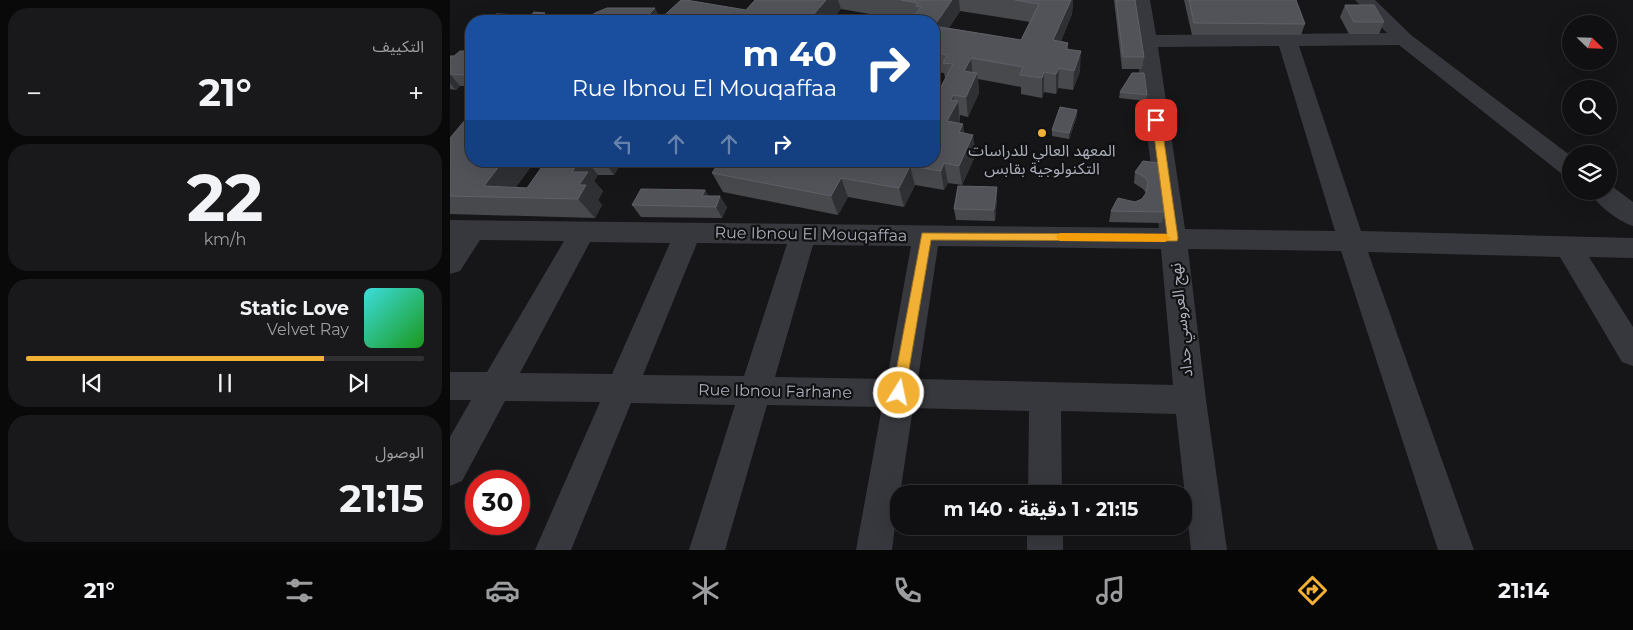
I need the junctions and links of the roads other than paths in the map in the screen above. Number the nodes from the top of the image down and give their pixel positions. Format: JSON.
{"nodes":[{"id":1,"x":1141,"y":0,"type":"edge"},
{"id":2,"x":1364,"y":0,"type":"edge"},
{"id":3,"x":1404,"y":39,"type":"junction"},
{"id":4,"x":1287,"y":40,"type":"junction"},
{"id":5,"x":1145,"y":41,"type":"junction"},
{"id":6,"x":1562,"y":161,"type":"edge"},
{"id":7,"x":1613,"y":200,"type":"edge"},
{"id":8,"x":1633,"y":216,"type":"edge"},
{"id":9,"x":461,"y":230,"type":"edge"},
{"id":10,"x":583,"y":231,"type":"junction"},
{"id":11,"x":688,"y":232,"type":"junction"},
{"id":12,"x":802,"y":234,"type":"junction"},
{"id":13,"x":926,"y":236,"type":"junction"},
{"id":14,"x":1173,"y":238,"type":"junction"},
{"id":15,"x":1351,"y":241,"type":"junction"},
{"id":16,"x":1568,"y":247,"type":"junction"},
{"id":17,"x":1633,"y":248,"type":"edge"},
{"id":18,"x":450,"y":263,"type":"edge"},
{"id":19,"x":1633,"y":353,"type":"edge"},
{"id":20,"x":450,"y":386,"type":"edge"},
{"id":21,"x":496,"y":387,"type":"junction"},
{"id":22,"x":621,"y":389,"type":"junction"},
{"id":23,"x":755,"y":391,"type":"junction"},
{"id":24,"x":899,"y":393,"type":"junction"},
{"id":25,"x":1045,"y":396,"type":"junction"},
{"id":26,"x":1190,"y":400,"type":"junction"},
{"id":27,"x":450,"y":469,"type":"edge"},
{"id":28,"x":1045,"y":485,"type":"edge"},
{"id":29,"x":1045,"y":535,"type":"edge"},
{"id":30,"x":552,"y":550,"type":"edge"},
{"id":31,"x":707,"y":550,"type":"edge"},
{"id":32,"x":874,"y":550,"type":"edge"},
{"id":33,"x":1045,"y":550,"type":"edge"},
{"id":34,"x":1209,"y":550,"type":"edge"},
{"id":35,"x":1456,"y":550,"type":"edge"}],
"edges":[{"from":1,"to":5,"type":"street","name":"نهج العروسي حداد"},
{"from":2,"to":3,"type":"street"},
{"from":3,"to":4,"type":"street"},
{"from":3,"to":6,"type":"street"},
{"from":4,"to":5,"type":"street"},
{"from":4,"to":15,"type":"street"},
{"from":5,"to":14,"type":"street","name":"نهج العروسي حداد"},
{"from":7,"to":8,"type":"street"},
{"from":9,"to":10,"type":"street","name":"Rue Ibnou El Mouqaffaa"},
{"from":9,"to":18,"type":"street"},
{"from":10,"to":11,"type":"street","name":"Rue Ibnou El Mouqaffaa"},
{"from":10,"to":21,"type":"street"},
{"from":11,"to":12,"type":"street","name":"Rue Ibnou El Mouqaffaa"},
{"from":11,"to":22,"type":"street"},
{"from":12,"to":13,"type":"street","name":"Rue Ibnou El Mouqaffaa"},
{"from":12,"to":23,"type":"street"},
{"from":13,"to":14,"type":"street","name":"Rue Ibnou El Mouqaffaa"},
{"from":13,"to":24,"type":"street"},
{"from":14,"to":15,"type":"street","name":"Rue Ibnou El Mouqaffaa"},
{"from":14,"to":26,"type":"street","name":"نهج العروسي حداد"},
{"from":15,"to":16,"type":"street","name":"Rue Ibnou El Mouqaffaa"},
{"from":15,"to":35,"type":"street"},
{"from":16,"to":17,"type":"street","name":"Rue Ibnou El Mouqaffaa"},
{"from":16,"to":19,"type":"street"},
{"from":20,"to":21,"type":"street","name":"Rue Ibnou Farhane"},
{"from":21,"to":22,"type":"street","name":"Rue Ibnou Farhane"},
{"from":21,"to":27,"type":"street"},
{"from":22,"to":23,"type":"street","name":"Rue Ibnou Farhane"},
{"from":22,"to":30,"type":"street"},
{"from":23,"to":24,"type":"street","name":"Rue Ibnou Farhane"},
{"from":23,"to":31,"type":"street"},
{"from":24,"to":25,"type":"street","name":"Rue Ibnou Farhane"},
{"from":24,"to":32,"type":"street"},
{"from":25,"to":26,"type":"street","name":"Rue Ibnou Farhane"},
{"from":25,"to":28,"type":"street"},
{"from":26,"to":34,"type":"street","name":"نهج العروسي حداد"},
{"from":29,"to":33,"type":"street"}]}
